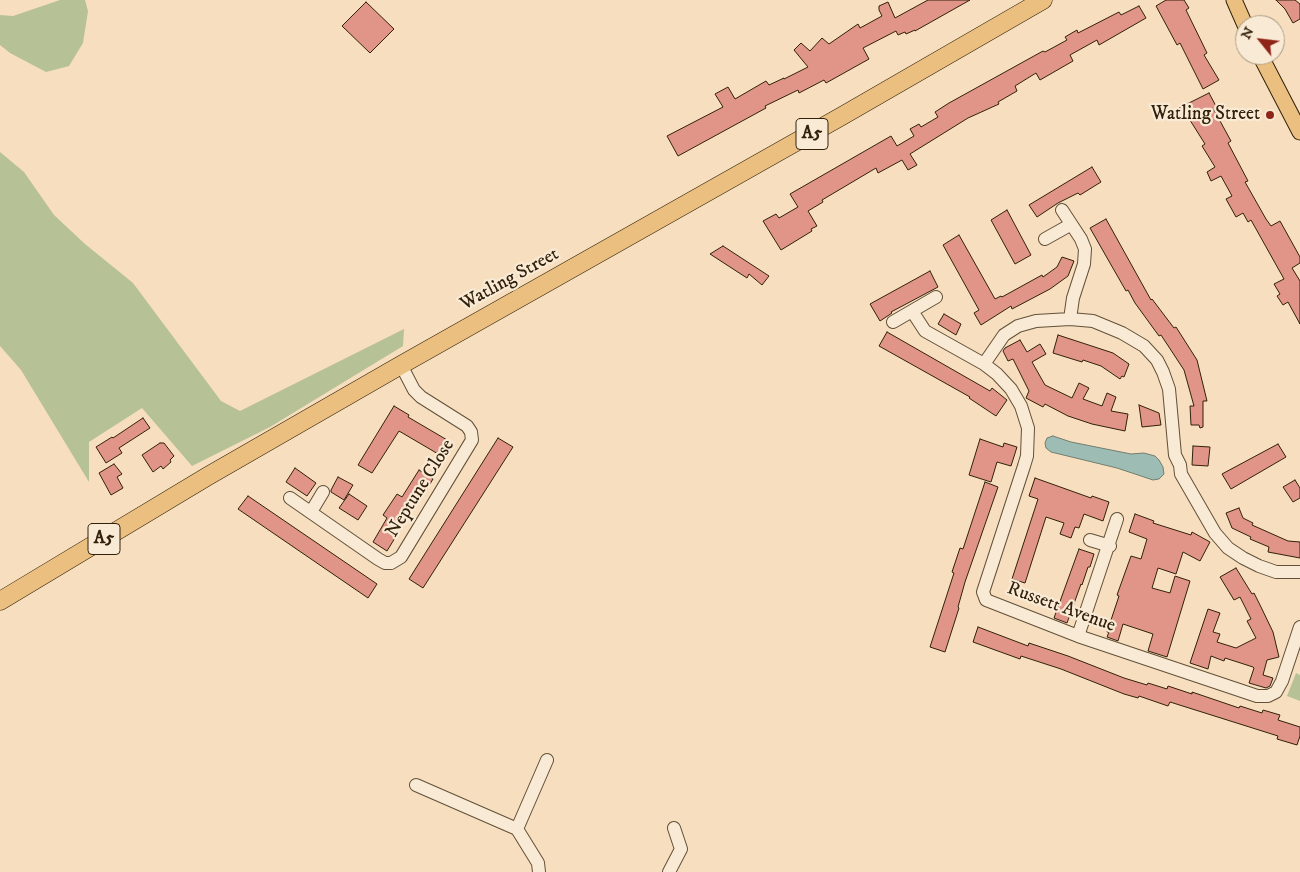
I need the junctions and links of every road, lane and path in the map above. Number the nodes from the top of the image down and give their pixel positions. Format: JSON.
{"nodes":[{"id":1,"x":1043,"y":0,"type":"edge"},
{"id":2,"x":1234,"y":0,"type":"edge"},
{"id":3,"x":1241,"y":15,"type":"edge"},
{"id":4,"x":1265,"y":65,"type":"edge"},
{"id":5,"x":1300,"y":132,"type":"edge"},
{"id":6,"x":1062,"y":210,"type":"dead end"},
{"id":7,"x":1070,"y":225,"type":"junction"},
{"id":8,"x":1045,"y":239,"type":"dead end"},
{"id":9,"x":936,"y":297,"type":"dead end"},
{"id":10,"x":912,"y":311,"type":"junction"},
{"id":11,"x":1070,"y":319,"type":"junction"},
{"id":12,"x":893,"y":322,"type":"dead end"},
{"id":13,"x":984,"y":364,"type":"junction"},
{"id":14,"x":400,"y":366,"type":"junction"},
{"id":15,"x":323,"y":492,"type":"dead end"},
{"id":16,"x":290,"y":498,"type":"dead end"},
{"id":17,"x":310,"y":512,"type":"junction"},
{"id":18,"x":1118,"y":519,"type":"dead end"},
{"id":19,"x":1090,"y":540,"type":"dead end"},
{"id":20,"x":1110,"y":546,"type":"junction"},
{"id":21,"x":1300,"y":572,"type":"edge"},
{"id":22,"x":0,"y":601,"type":"edge"},
{"id":23,"x":1300,"y":627,"type":"edge"},
{"id":24,"x":1078,"y":636,"type":"junction"},
{"id":25,"x":547,"y":760,"type":"dead end"},
{"id":26,"x":416,"y":786,"type":"dead end"},
{"id":27,"x":674,"y":828,"type":"dead end"},
{"id":28,"x":517,"y":829,"type":"junction"},
{"id":29,"x":539,"y":872,"type":"edge"},
{"id":30,"x":669,"y":872,"type":"edge"}],
"edges":[{"from":1,"to":14,"type":"highway","name":"Watling Street","number":"A5"},
{"from":2,"to":3,"type":"main road"},
{"from":4,"to":5,"type":"main road"},
{"from":6,"to":7,"type":"street"},
{"from":7,"to":8,"type":"street"},
{"from":7,"to":11,"type":"street"},
{"from":9,"to":10,"type":"street"},
{"from":10,"to":12,"type":"street"},
{"from":10,"to":13,"type":"street","name":"Russett Avenue"},
{"from":11,"to":13,"type":"street"},
{"from":11,"to":21,"type":"street"},
{"from":13,"to":24,"type":"street","name":"Russett Avenue"},
{"from":14,"to":17,"type":"street","name":"Neptune Close"},
{"from":14,"to":22,"type":"highway","name":"Watling Street","number":"A5"},
{"from":15,"to":17,"type":"street"},
{"from":16,"to":17,"type":"street","name":"Neptune Close"},
{"from":18,"to":20,"type":"street"},
{"from":19,"to":20,"type":"street"},
{"from":20,"to":24,"type":"street"},
{"from":23,"to":24,"type":"street","name":"Russett Avenue"},
{"from":25,"to":28,"type":"street"},
{"from":26,"to":28,"type":"street"},
{"from":27,"to":30,"type":"street"},
{"from":28,"to":29,"type":"street"}]}
